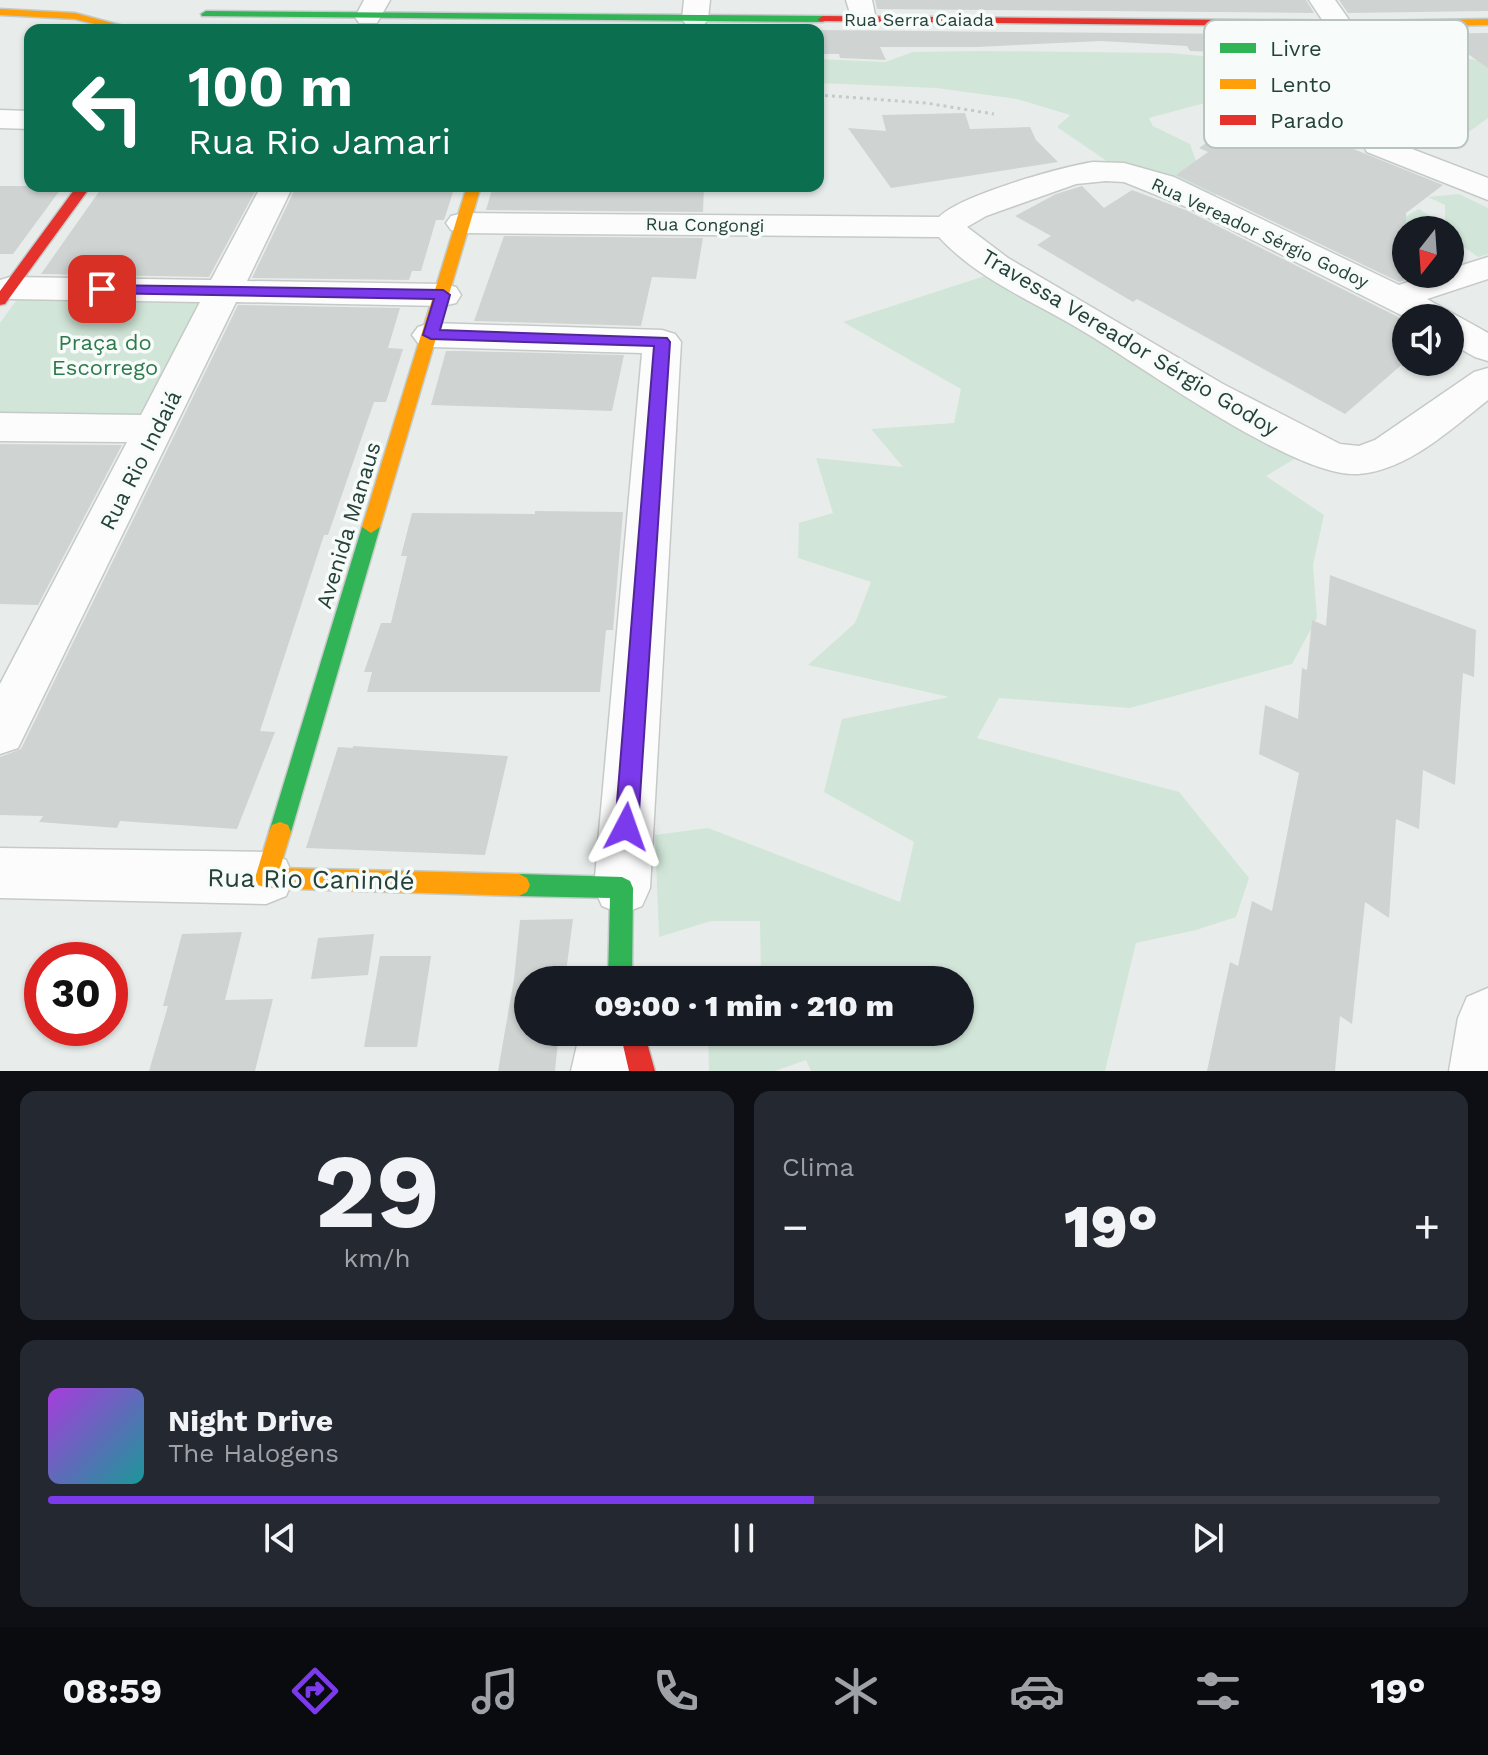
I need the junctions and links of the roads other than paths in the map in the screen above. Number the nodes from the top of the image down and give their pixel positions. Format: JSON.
{"nodes":[{"id":1,"x":1322,"y":0,"type":"edge"},
{"id":2,"x":107,"y":3,"type":"dead end"},
{"id":3,"x":0,"y":4,"type":"edge"},
{"id":4,"x":210,"y":7,"type":"edge"},
{"id":5,"x":372,"y":8,"type":"edge"},
{"id":6,"x":696,"y":9,"type":"edge"},
{"id":7,"x":861,"y":10,"type":"edge"},
{"id":8,"x":0,"y":12,"type":"edge"},
{"id":9,"x":526,"y":16,"type":"edge"},
{"id":10,"x":1204,"y":20,"type":"edge"},
{"id":11,"x":1336,"y":20,"type":"edge"},
{"id":12,"x":1468,"y":22,"type":"edge"},
{"id":13,"x":1488,"y":22,"type":"edge"},
{"id":14,"x":108,"y":24,"type":"edge"},
{"id":15,"x":199,"y":24,"type":"edge"},
{"id":16,"x":0,"y":119,"type":"edge"},
{"id":17,"x":24,"y":120,"type":"edge"},
{"id":18,"x":1385,"y":148,"type":"edge"},
{"id":19,"x":1488,"y":190,"type":"edge"},
{"id":20,"x":80,"y":192,"type":"edge"},
{"id":21,"x":274,"y":192,"type":"edge"},
{"id":22,"x":472,"y":192,"type":"edge"},
{"id":23,"x":463,"y":223,"type":"junction"},
{"id":24,"x":948,"y":227,"type":"junction"},
{"id":25,"x":1488,"y":268,"type":"edge"},
{"id":26,"x":226,"y":292,"type":"junction"},
{"id":27,"x":5,"y":294,"type":"edge"},
{"id":28,"x":443,"y":295,"type":"junction"},
{"id":29,"x":1397,"y":297,"type":"junction"},
{"id":30,"x":1409,"y":304,"type":"edge"},
{"id":31,"x":431,"y":335,"type":"junction"},
{"id":32,"x":1464,"y":335,"type":"edge"},
{"id":33,"x":1488,"y":349,"type":"edge"},
{"id":34,"x":1488,"y":381,"type":"edge"},
{"id":35,"x":0,"y":427,"type":"edge"},
{"id":36,"x":156,"y":429,"type":"junction"},
{"id":37,"x":0,"y":733,"type":"edge"},
{"id":38,"x":0,"y":873,"type":"edge"},
{"id":39,"x":266,"y":878,"type":"junction"},
{"id":40,"x":622,"y":888,"type":"junction"},
{"id":41,"x":620,"y":966,"type":"edge"},
{"id":42,"x":1488,"y":1018,"type":"edge"},
{"id":43,"x":607,"y":1046,"type":"edge"},
{"id":44,"x":636,"y":1046,"type":"edge"},
{"id":45,"x":602,"y":1071,"type":"edge"},
{"id":46,"x":642,"y":1071,"type":"edge"},
{"id":47,"x":1480,"y":1071,"type":"edge"}],
"edges":[{"from":1,"to":11,"type":"street"},
{"from":2,"to":3,"type":"main road"},
{"from":4,"to":5,"type":"main road","name":"Rua Serra Caiada"},
{"from":4,"to":15,"type":"main road"},
{"from":5,"to":9,"type":"main road","name":"Rua Serra Caiada"},
{"from":6,"to":7,"type":"main road","name":"Rua Serra Caiada"},
{"from":6,"to":9,"type":"main road","name":"Rua Serra Caiada"},
{"from":7,"to":10,"type":"main road","name":"Rua Serra Caiada"},
{"from":8,"to":14,"type":"main road"},
{"from":12,"to":13,"type":"main road","name":"Rua Serra Caiada"},
{"from":16,"to":17,"type":"street"},
{"from":18,"to":19,"type":"street"},
{"from":20,"to":27,"type":"main road"},
{"from":21,"to":26,"type":"street","name":"Rua Rio Indaiá"},
{"from":22,"to":23,"type":"main road","name":"Avenida Manaus"},
{"from":23,"to":24,"type":"street","name":"Rua Congongi"},
{"from":23,"to":28,"type":"main road","name":"Avenida Manaus"},
{"from":24,"to":29,"type":"street","name":"Rua Vereador Sérgio Godoy"},
{"from":24,"to":34,"type":"street","name":"Travessa Vereador Sérgio Godoy"},
{"from":25,"to":29,"type":"street"},
{"from":26,"to":27,"type":"street"},
{"from":26,"to":28,"type":"street"},
{"from":26,"to":36,"type":"street","name":"Rua Rio Indaiá"},
{"from":28,"to":31,"type":"main road","name":"Avenida Manaus"},
{"from":29,"to":30,"type":"street","name":"Rua Vereador Sérgio Godoy"},
{"from":31,"to":39,"type":"main road","name":"Avenida Manaus"},
{"from":31,"to":40,"type":"street"},
{"from":32,"to":33,"type":"street"},
{"from":35,"to":36,"type":"street"},
{"from":36,"to":37,"type":"street","name":"Rua Rio Indaiá"},
{"from":38,"to":39,"type":"street","name":"Rua Rio Canindé"},
{"from":39,"to":40,"type":"main road","name":"Rua Rio Canindé"},
{"from":40,"to":41,"type":"main road"},
{"from":42,"to":47,"type":"street"},
{"from":43,"to":45,"type":"street"},
{"from":44,"to":46,"type":"main road"}]}
